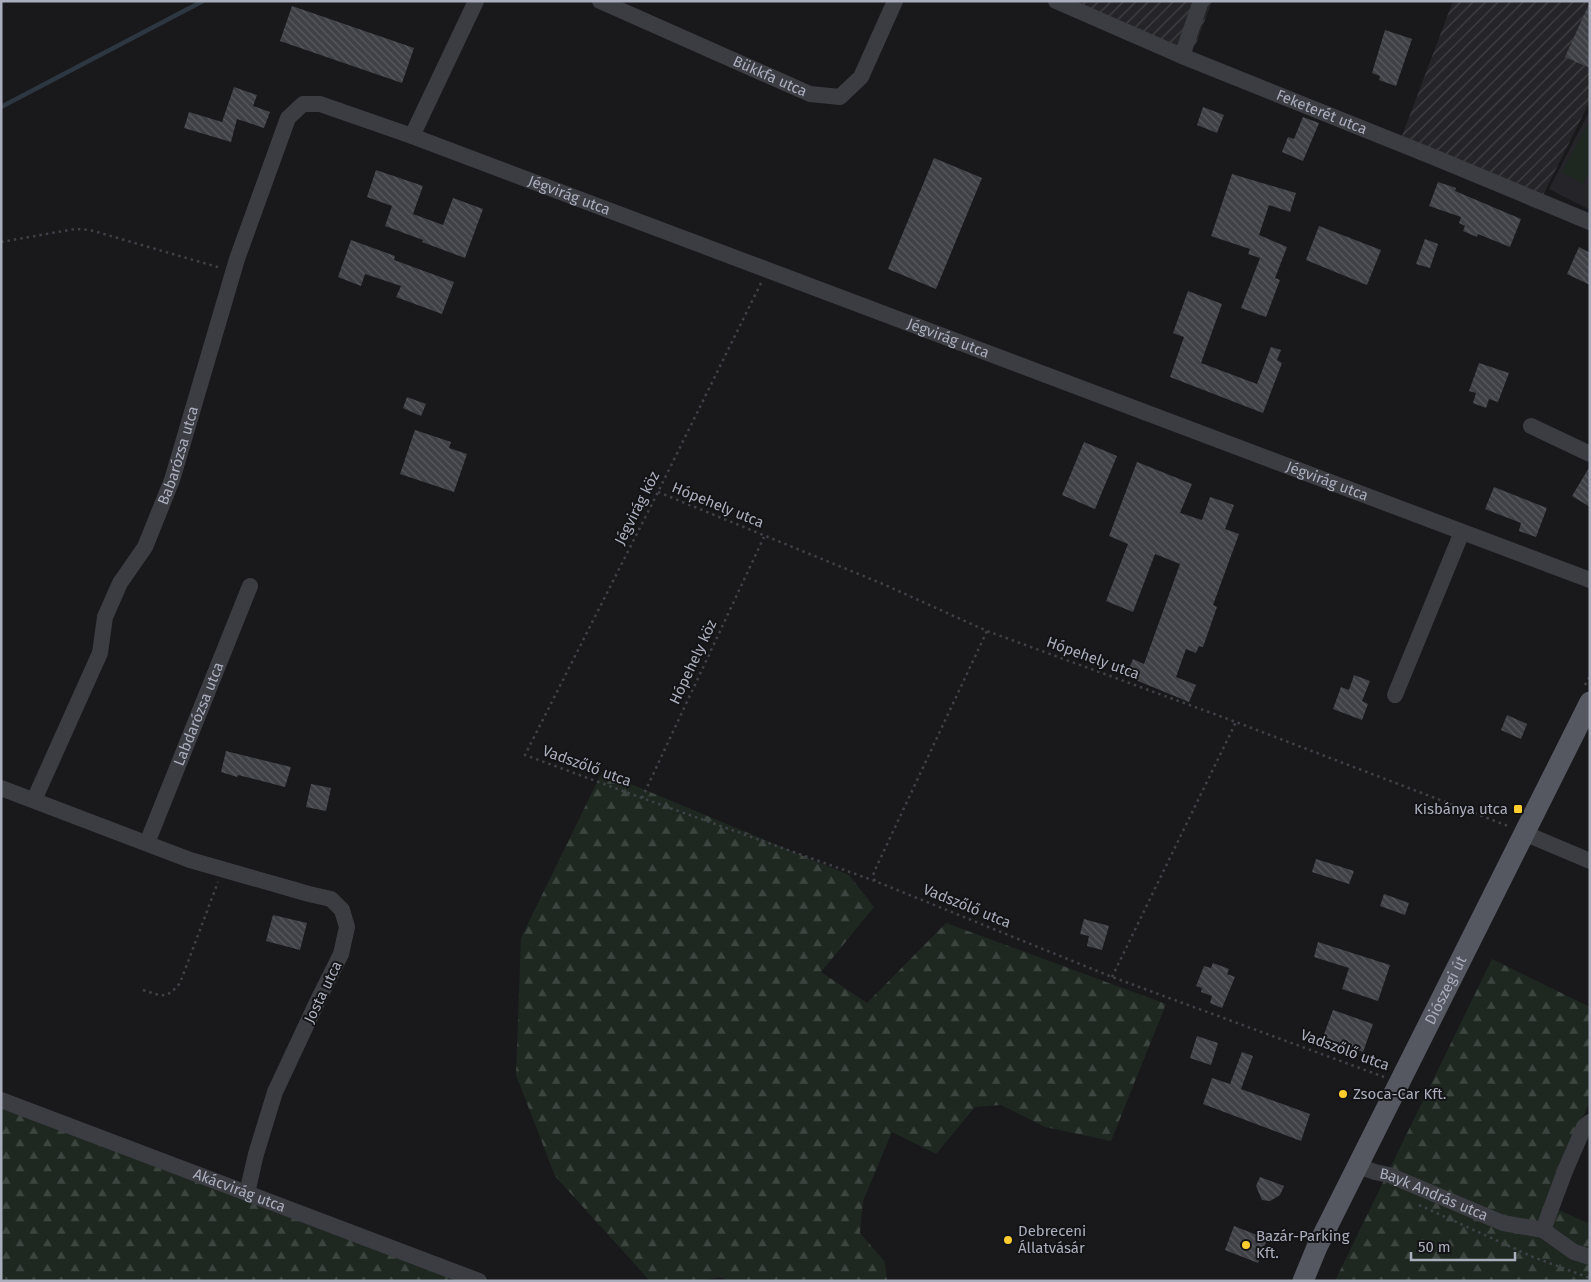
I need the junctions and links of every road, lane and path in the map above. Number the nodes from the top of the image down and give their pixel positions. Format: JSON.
{"nodes":[{"id":1,"x":476,"y":1,"type":"edge"},
{"id":2,"x":600,"y":1,"type":"edge"},
{"id":3,"x":895,"y":1,"type":"edge"},
{"id":4,"x":1056,"y":1,"type":"edge"},
{"id":5,"x":1201,"y":1,"type":"edge"},
{"id":6,"x":1182,"y":56,"type":"junction"},
{"id":7,"x":303,"y":104,"type":"joint"},
{"id":8,"x":412,"y":136,"type":"junction"},
{"id":9,"x":1589,"y":220,"type":"edge"},
{"id":10,"x":1,"y":242,"type":"edge"},
{"id":11,"x":767,"y":270,"type":"junction"},
{"id":12,"x":233,"y":272,"type":"junction"},
{"id":13,"x":1531,"y":426,"type":"dead end"},
{"id":14,"x":1590,"y":454,"type":"edge"},
{"id":15,"x":658,"y":492,"type":"junction"},
{"id":16,"x":1462,"y":532,"type":"junction"},
{"id":17,"x":765,"y":537,"type":"junction"},
{"id":18,"x":1590,"y":580,"type":"edge"},
{"id":19,"x":250,"y":586,"type":"dead end"},
{"id":20,"x":987,"y":632,"type":"junction"},
{"id":21,"x":1395,"y":695,"type":"dead end"},
{"id":22,"x":1590,"y":702,"type":"edge"},
{"id":23,"x":1236,"y":722,"type":"junction"},
{"id":24,"x":525,"y":755,"type":"joint"},
{"id":25,"x":1,"y":788,"type":"edge"},
{"id":26,"x":642,"y":798,"type":"junction"},
{"id":27,"x":34,"y":800,"type":"junction"},
{"id":28,"x":1524,"y":833,"type":"junction"},
{"id":29,"x":148,"y":843,"type":"junction"},
{"id":30,"x":1590,"y":861,"type":"edge"},
{"id":31,"x":222,"y":870,"type":"junction"},
{"id":32,"x":875,"y":881,"type":"junction"},
{"id":33,"x":1112,"y":977,"type":"junction"},
{"id":34,"x":143,"y":990,"type":"dead end"},
{"id":35,"x":1400,"y":1082,"type":"junction"},
{"id":36,"x":1,"y":1100,"type":"edge"},
{"id":37,"x":1590,"y":1122,"type":"edge"},
{"id":38,"x":1358,"y":1166,"type":"junction"},
{"id":39,"x":247,"y":1193,"type":"junction"},
{"id":40,"x":1418,"y":1205,"type":"dead end"},
{"id":41,"x":1543,"y":1230,"type":"junction"},
{"id":42,"x":1590,"y":1257,"type":"edge"},
{"id":43,"x":1590,"y":1278,"type":"edge"},
{"id":44,"x":479,"y":1281,"type":"edge"},
{"id":45,"x":1303,"y":1281,"type":"edge"}],
"edges":[{"from":1,"to":8,"type":"street"},
{"from":2,"to":3,"type":"street","name":"Bükkfa utca"},
{"from":4,"to":6,"type":"street","name":"Feketerét utca"},
{"from":5,"to":6,"type":"street"},
{"from":6,"to":9,"type":"street","name":"Feketerét utca"},
{"from":7,"to":8,"type":"street","name":"Jégvirág utca"},
{"from":7,"to":12,"type":"street","name":"Babarózsa utca"},
{"from":8,"to":11,"type":"street","name":"Jégvirág utca"},
{"from":10,"to":12,"type":"path"},
{"from":11,"to":15,"type":"path","name":"Jégvirág köz"},
{"from":11,"to":16,"type":"street","name":"Jégvirág utca"},
{"from":12,"to":27,"type":"street","name":"Babarózsa utca"},
{"from":13,"to":14,"type":"street"},
{"from":15,"to":17,"type":"path","name":"Hópehely utca"},
{"from":15,"to":24,"type":"path","name":"Jégvirág köz"},
{"from":16,"to":18,"type":"street","name":"Jégvirág utca"},
{"from":16,"to":21,"type":"street"},
{"from":17,"to":20,"type":"path","name":"Hópehely utca"},
{"from":17,"to":26,"type":"path","name":"Hópehely köz"},
{"from":19,"to":29,"type":"street","name":"Labdarózsa utca"},
{"from":20,"to":23,"type":"path","name":"Hópehely utca"},
{"from":20,"to":32,"type":"path"},
{"from":22,"to":28,"type":"main road","name":"Diószegi út"},
{"from":23,"to":28,"type":"path","name":"Hópehely utca"},
{"from":23,"to":33,"type":"path"},
{"from":24,"to":26,"type":"path","name":"Vadszőlő utca"},
{"from":25,"to":27,"type":"street","name":"Josta utca"},
{"from":26,"to":32,"type":"path","name":"Vadszőlő utca"},
{"from":27,"to":29,"type":"street","name":"Josta utca"},
{"from":28,"to":30,"type":"street"},
{"from":28,"to":35,"type":"main road","name":"Diószegi út"},
{"from":29,"to":31,"type":"street","name":"Josta utca"},
{"from":31,"to":34,"type":"path"},
{"from":31,"to":39,"type":"street","name":"Josta utca"},
{"from":32,"to":33,"type":"path","name":"Vadszőlő utca"},
{"from":33,"to":35,"type":"path","name":"Vadszőlő utca"},
{"from":35,"to":38,"type":"main road","name":"Diószegi út"},
{"from":36,"to":39,"type":"street","name":"Akácvirág utca"},
{"from":37,"to":41,"type":"street"},
{"from":38,"to":41,"type":"street","name":"Bayk András utca"},
{"from":38,"to":45,"type":"main road","name":"Diószegi út"},
{"from":39,"to":44,"type":"street","name":"Akácvirág utca"},
{"from":40,"to":43,"type":"path"},
{"from":41,"to":42,"type":"street","name":"Bayk András utca"}]}
